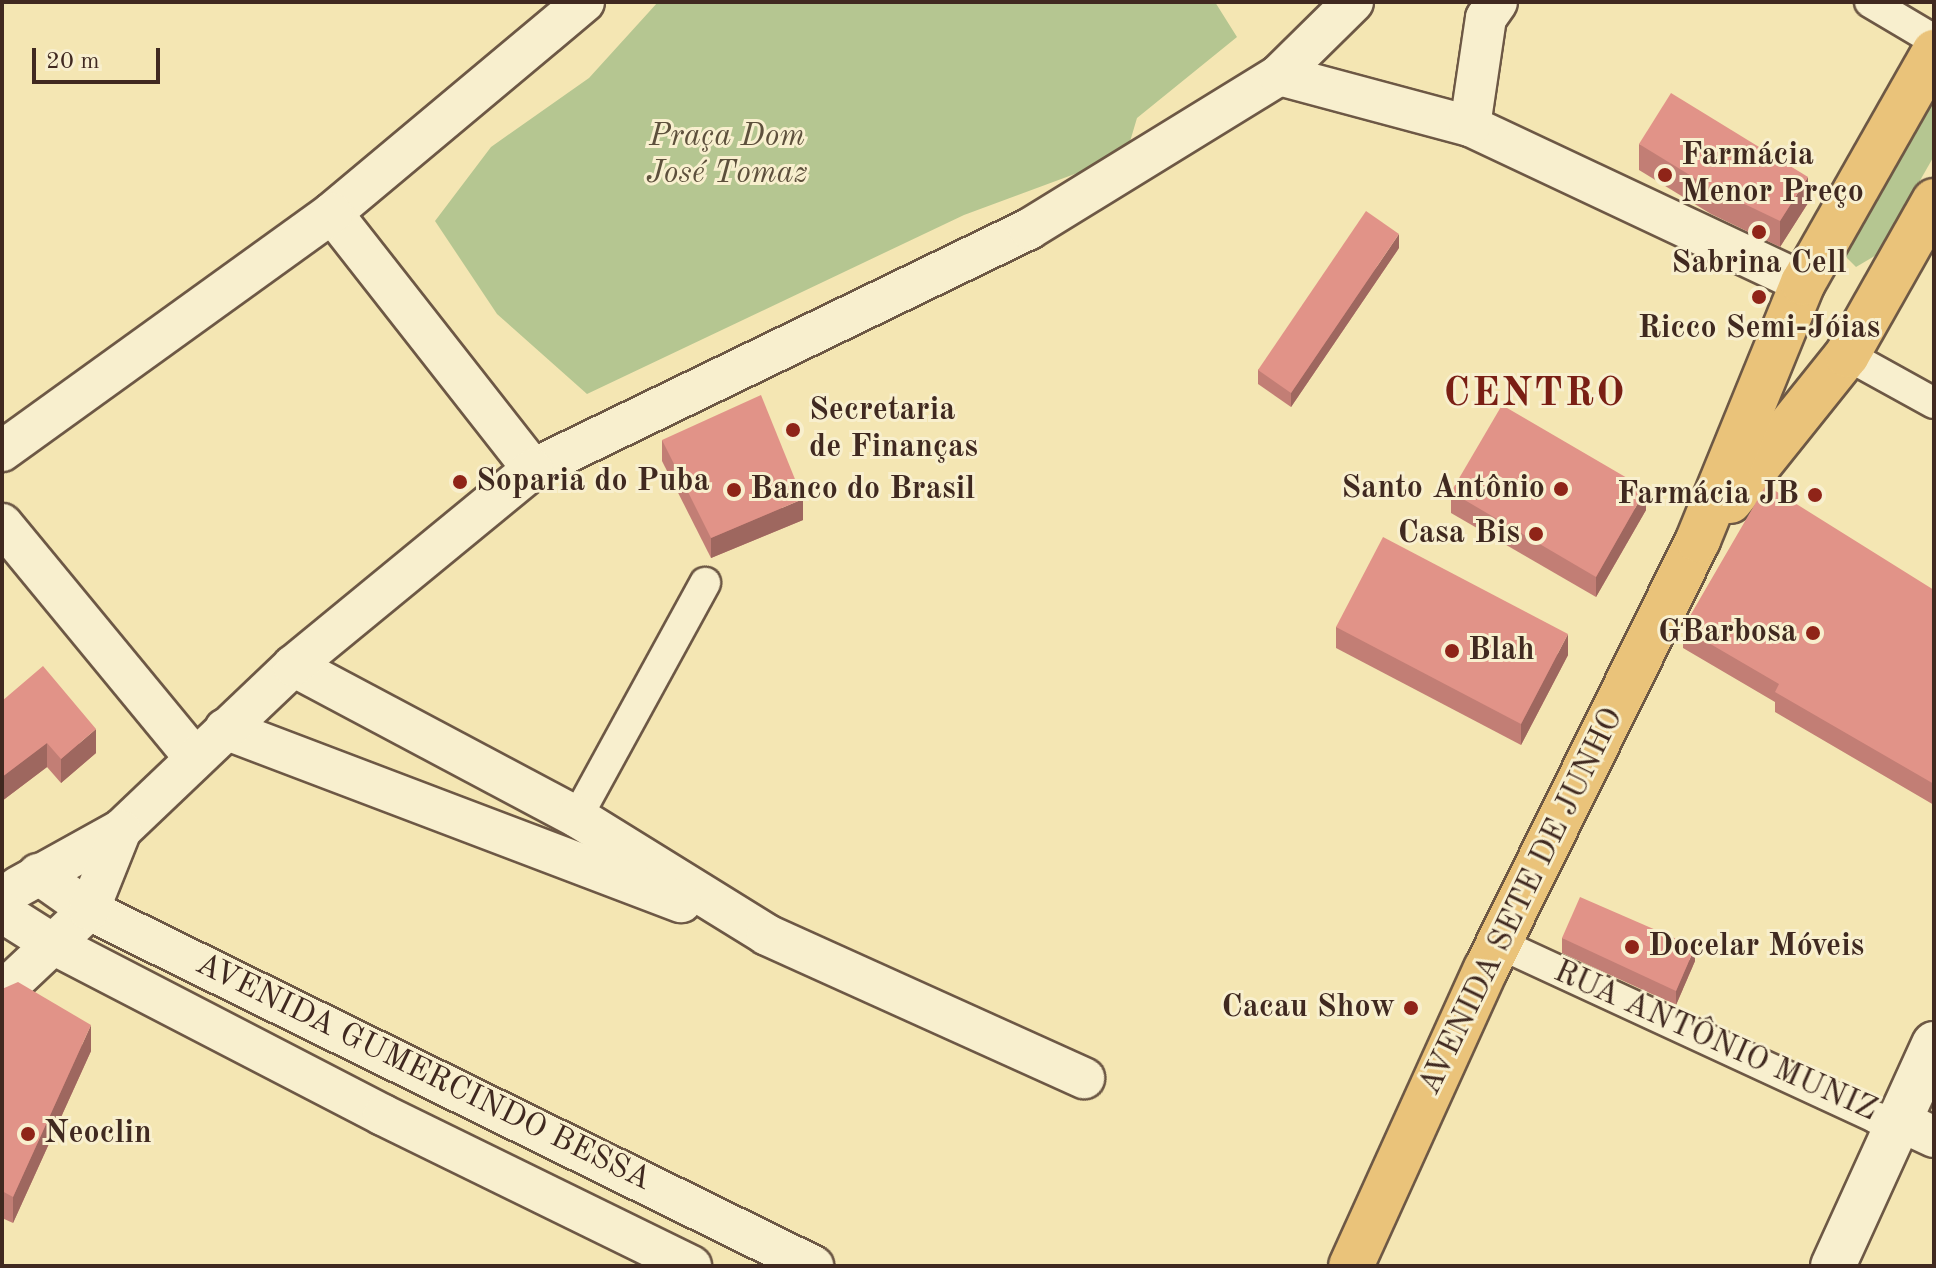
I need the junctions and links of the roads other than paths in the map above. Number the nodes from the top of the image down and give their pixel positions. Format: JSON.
{"nodes":[{"id":1,"x":584,"y":2,"type":"edge"},
{"id":2,"x":1353,"y":2,"type":"edge"},
{"id":3,"x":1870,"y":2,"type":"edge"},
{"id":4,"x":1484,"y":7,"type":"edge"},
{"id":5,"x":1934,"y":40,"type":"edge"},
{"id":6,"x":1934,"y":52,"type":"edge"},
{"id":7,"x":1279,"y":75,"type":"junction"},
{"id":8,"x":1470,"y":126,"type":"junction"},
{"id":9,"x":1934,"y":201,"type":"edge"},
{"id":10,"x":332,"y":213,"type":"junction"},
{"id":11,"x":1803,"y":283,"type":"junction"},
{"id":12,"x":1847,"y":355,"type":"junction"},
{"id":13,"x":1934,"y":403,"type":"edge"},
{"id":14,"x":2,"y":451,"type":"edge"},
{"id":15,"x":533,"y":469,"type":"junction"},
{"id":16,"x":7,"y":539,"type":"edge"},
{"id":17,"x":1698,"y":540,"type":"junction"},
{"id":18,"x":705,"y":583,"type":"dead end"},
{"id":19,"x":293,"y":666,"type":"junction"},
{"id":20,"x":225,"y":729,"type":"junction"},
{"id":21,"x":195,"y":758,"type":"junction"},
{"id":22,"x":577,"y":817,"type":"junction"},
{"id":23,"x":121,"y":830,"type":"junction"},
{"id":24,"x":38,"y":874,"type":"junction"},
{"id":25,"x":2,"y":898,"type":"edge"},
{"id":26,"x":89,"y":910,"type":"junction"},
{"id":27,"x":2,"y":912,"type":"edge"},
{"id":28,"x":767,"y":935,"type":"junction"},
{"id":29,"x":51,"y":943,"type":"junction"},
{"id":30,"x":1498,"y":943,"type":"junction"},
{"id":31,"x":2,"y":992,"type":"edge"},
{"id":32,"x":1934,"y":1044,"type":"edge"},
{"id":33,"x":1084,"y":1078,"type":"dead end"},
{"id":34,"x":1907,"y":1135,"type":"edge"},
{"id":35,"x":691,"y":1266,"type":"edge"},
{"id":36,"x":813,"y":1266,"type":"edge"},
{"id":37,"x":1351,"y":1266,"type":"edge"},
{"id":38,"x":1833,"y":1266,"type":"edge"}],
"edges":[{"from":1,"to":10,"type":"street"},
{"from":2,"to":7,"type":"street"},
{"from":3,"to":5,"type":"street"},
{"from":4,"to":8,"type":"street"},
{"from":6,"to":11,"type":"main road","name":"AVENIDA SETE DE JUNHO"},
{"from":7,"to":8,"type":"street"},
{"from":7,"to":15,"type":"street"},
{"from":8,"to":11,"type":"street"},
{"from":9,"to":12,"type":"main road","name":"AVENIDA SETE DE JUNHO"},
{"from":10,"to":14,"type":"street"},
{"from":10,"to":15,"type":"street"},
{"from":11,"to":17,"type":"main road","name":"AVENIDA SETE DE JUNHO"},
{"from":12,"to":13,"type":"street"},
{"from":12,"to":17,"type":"main road","name":"AVENIDA SETE DE JUNHO"},
{"from":15,"to":19,"type":"street"},
{"from":16,"to":21,"type":"street"},
{"from":17,"to":30,"type":"main road","name":"AVENIDA SETE DE JUNHO"},
{"from":18,"to":22,"type":"street"},
{"from":19,"to":20,"type":"street"},
{"from":19,"to":22,"type":"street"},
{"from":20,"to":21,"type":"street"},
{"from":20,"to":28,"type":"street"},
{"from":21,"to":23,"type":"street"},
{"from":22,"to":28,"type":"street"},
{"from":23,"to":24,"type":"street"},
{"from":23,"to":26,"type":"street"},
{"from":24,"to":25,"type":"street"},
{"from":24,"to":26,"type":"street","name":"AVENIDA GUMERCINDO BESSA"},
{"from":26,"to":29,"type":"street"},
{"from":26,"to":36,"type":"street","name":"AVENIDA GUMERCINDO BESSA"},
{"from":27,"to":29,"type":"street","name":"AVENIDA GUMERCINDO BESSA"},
{"from":28,"to":33,"type":"street"},
{"from":29,"to":31,"type":"street"},
{"from":29,"to":35,"type":"street","name":"AVENIDA GUMERCINDO BESSA"},
{"from":30,"to":34,"type":"street","name":"RUA ANTÔNIO MUNIZ"},
{"from":30,"to":37,"type":"main road","name":"AVENIDA SETE DE JUNHO"},
{"from":32,"to":34,"type":"street"},
{"from":34,"to":38,"type":"street"}]}
